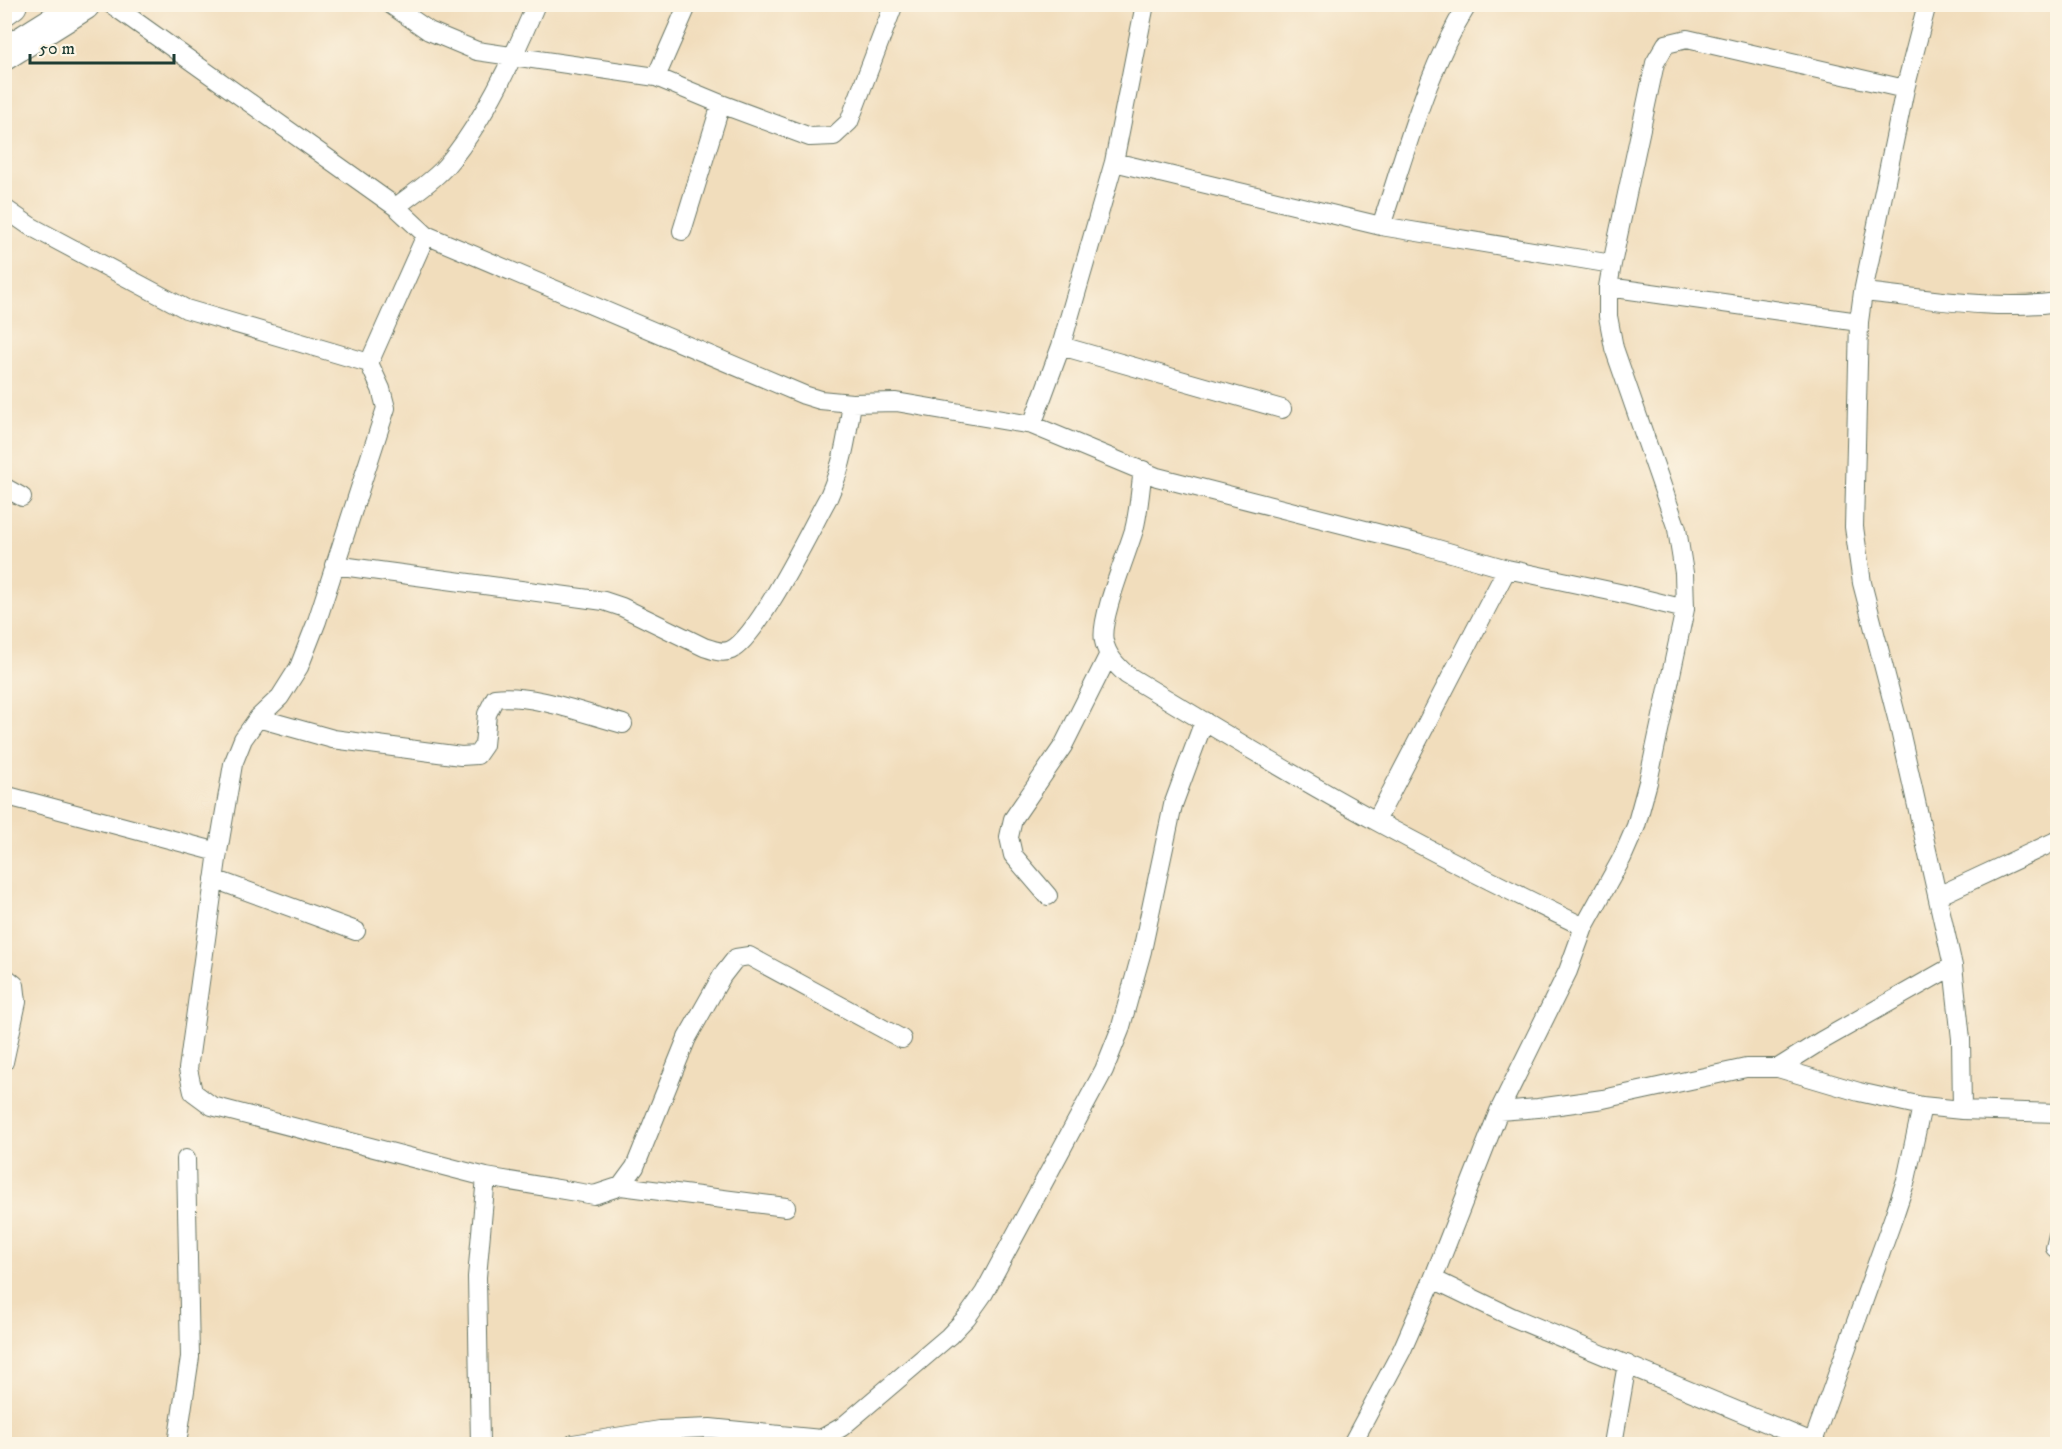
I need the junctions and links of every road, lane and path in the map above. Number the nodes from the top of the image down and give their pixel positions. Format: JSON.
{"nodes":[{"id":1,"x":11,"y":4,"type":"edge"},
{"id":2,"x":84,"y":4,"type":"edge"},
{"id":3,"x":111,"y":4,"type":"edge"},
{"id":4,"x":390,"y":4,"type":"edge"},
{"id":5,"x":536,"y":4,"type":"edge"},
{"id":6,"x":688,"y":4,"type":"edge"},
{"id":7,"x":894,"y":4,"type":"edge"},
{"id":8,"x":1145,"y":4,"type":"edge"},
{"id":9,"x":1468,"y":4,"type":"edge"},
{"id":10,"x":1927,"y":4,"type":"edge"},
{"id":11,"x":4,"y":9,"type":"edge"},
{"id":12,"x":4,"y":54,"type":"edge"},
{"id":13,"x":511,"y":57,"type":"junction"},
{"id":14,"x":656,"y":77,"type":"junction"},
{"id":15,"x":1905,"y":89,"type":"junction"},
{"id":16,"x":721,"y":104,"type":"junction"},
{"id":17,"x":1114,"y":162,"type":"junction"},
{"id":18,"x":396,"y":207,"type":"junction"},
{"id":19,"x":4,"y":208,"type":"edge"},
{"id":20,"x":1381,"y":226,"type":"junction"},
{"id":21,"x":682,"y":231,"type":"dead end"},
{"id":22,"x":426,"y":236,"type":"junction"},
{"id":23,"x":1612,"y":264,"type":"junction"},
{"id":24,"x":1608,"y":287,"type":"junction"},
{"id":25,"x":1863,"y":292,"type":"junction"},
{"id":26,"x":2058,"y":302,"type":"edge"},
{"id":27,"x":1859,"y":322,"type":"junction"},
{"id":28,"x":1062,"y":346,"type":"junction"},
{"id":29,"x":369,"y":363,"type":"junction"},
{"id":30,"x":852,"y":403,"type":"junction"},
{"id":31,"x":1282,"y":409,"type":"dead end"},
{"id":32,"x":1032,"y":425,"type":"junction"},
{"id":33,"x":1143,"y":471,"type":"junction"},
{"id":34,"x":4,"y":487,"type":"edge"},
{"id":35,"x":22,"y":497,"type":"dead end"},
{"id":36,"x":334,"y":565,"type":"junction"},
{"id":37,"x":1507,"y":569,"type":"junction"},
{"id":38,"x":1685,"y":609,"type":"junction"},
{"id":39,"x":1109,"y":654,"type":"junction"},
{"id":40,"x":258,"y":718,"type":"junction"},
{"id":41,"x":1204,"y":721,"type":"junction"},
{"id":42,"x":623,"y":724,"type":"dead end"},
{"id":43,"x":4,"y":795,"type":"edge"},
{"id":44,"x":1376,"y":821,"type":"junction"},
{"id":45,"x":2058,"y":840,"type":"edge"},
{"id":46,"x":218,"y":852,"type":"junction"},
{"id":47,"x":214,"y":879,"type":"junction"},
{"id":48,"x":1048,"y":896,"type":"dead end"},
{"id":49,"x":1938,"y":896,"type":"junction"},
{"id":50,"x":1584,"y":927,"type":"junction"},
{"id":51,"x":356,"y":931,"type":"dead end"},
{"id":52,"x":1953,"y":966,"type":"junction"},
{"id":53,"x":4,"y":976,"type":"edge"},
{"id":54,"x":903,"y":1039,"type":"dead end"},
{"id":55,"x":4,"y":1062,"type":"edge"},
{"id":56,"x":1778,"y":1068,"type":"junction"},
{"id":57,"x":1922,"y":1106,"type":"junction"},
{"id":58,"x":1962,"y":1110,"type":"junction"},
{"id":59,"x":1499,"y":1112,"type":"junction"},
{"id":60,"x":2058,"y":1113,"type":"edge"},
{"id":61,"x":186,"y":1159,"type":"dead end"},
{"id":62,"x":486,"y":1177,"type":"junction"},
{"id":63,"x":621,"y":1186,"type":"junction"},
{"id":64,"x":786,"y":1208,"type":"dead end"},
{"id":65,"x":1433,"y":1279,"type":"junction"},
{"id":66,"x":1627,"y":1364,"type":"junction"},
{"id":67,"x":824,"y":1442,"type":"edge"},
{"id":68,"x":1815,"y":1443,"type":"edge"},
{"id":69,"x":177,"y":1444,"type":"edge"},
{"id":70,"x":480,"y":1444,"type":"edge"},
{"id":71,"x":573,"y":1444,"type":"edge"},
{"id":72,"x":1352,"y":1444,"type":"edge"},
{"id":73,"x":1612,"y":1444,"type":"edge"}],
"edges":[{"from":1,"to":11,"type":"highway"},
{"from":2,"to":12,"type":"highway"},
{"from":3,"to":18,"type":"street"},
{"from":4,"to":13,"type":"street"},
{"from":5,"to":13,"type":"street"},
{"from":6,"to":14,"type":"street"},
{"from":7,"to":16,"type":"street"},
{"from":8,"to":17,"type":"street"},
{"from":9,"to":20,"type":"street"},
{"from":10,"to":15,"type":"street"},
{"from":13,"to":14,"type":"street"},
{"from":13,"to":18,"type":"street"},
{"from":14,"to":16,"type":"street"},
{"from":15,"to":23,"type":"street"},
{"from":15,"to":25,"type":"street"},
{"from":16,"to":21,"type":"street"},
{"from":17,"to":20,"type":"street"},
{"from":17,"to":28,"type":"street"},
{"from":18,"to":22,"type":"street"},
{"from":19,"to":29,"type":"street"},
{"from":20,"to":23,"type":"street"},
{"from":22,"to":29,"type":"street"},
{"from":22,"to":30,"type":"street"},
{"from":23,"to":24,"type":"street"},
{"from":24,"to":27,"type":"street"},
{"from":24,"to":38,"type":"street"},
{"from":25,"to":26,"type":"street"},
{"from":25,"to":27,"type":"street"},
{"from":27,"to":49,"type":"street"},
{"from":28,"to":31,"type":"street"},
{"from":28,"to":32,"type":"street"},
{"from":29,"to":36,"type":"street"},
{"from":30,"to":32,"type":"street"},
{"from":30,"to":36,"type":"street"},
{"from":32,"to":33,"type":"street"},
{"from":33,"to":37,"type":"street"},
{"from":33,"to":39,"type":"street"},
{"from":34,"to":35,"type":"street"},
{"from":36,"to":40,"type":"street"},
{"from":37,"to":38,"type":"street"},
{"from":37,"to":44,"type":"street"},
{"from":38,"to":50,"type":"street"},
{"from":39,"to":41,"type":"street"},
{"from":39,"to":48,"type":"street"},
{"from":40,"to":42,"type":"street"},
{"from":40,"to":46,"type":"street"},
{"from":41,"to":44,"type":"street"},
{"from":41,"to":67,"type":"street"},
{"from":43,"to":46,"type":"street"},
{"from":44,"to":50,"type":"street"},
{"from":45,"to":49,"type":"street"},
{"from":46,"to":47,"type":"street"},
{"from":47,"to":51,"type":"street"},
{"from":47,"to":62,"type":"street"},
{"from":49,"to":52,"type":"street"},
{"from":50,"to":59,"type":"street"},
{"from":52,"to":56,"type":"street"},
{"from":52,"to":58,"type":"street"},
{"from":53,"to":55,"type":"street"},
{"from":54,"to":63,"type":"street"},
{"from":56,"to":57,"type":"street"},
{"from":56,"to":59,"type":"street"},
{"from":57,"to":58,"type":"street"},
{"from":57,"to":68,"type":"street"},
{"from":58,"to":60,"type":"street"},
{"from":59,"to":65,"type":"street"},
{"from":61,"to":69,"type":"street"},
{"from":62,"to":63,"type":"street"},
{"from":62,"to":70,"type":"street"},
{"from":63,"to":64,"type":"street"},
{"from":65,"to":66,"type":"street"},
{"from":65,"to":72,"type":"street"},
{"from":66,"to":68,"type":"street"},
{"from":66,"to":73,"type":"street"},
{"from":67,"to":71,"type":"street"}]}
